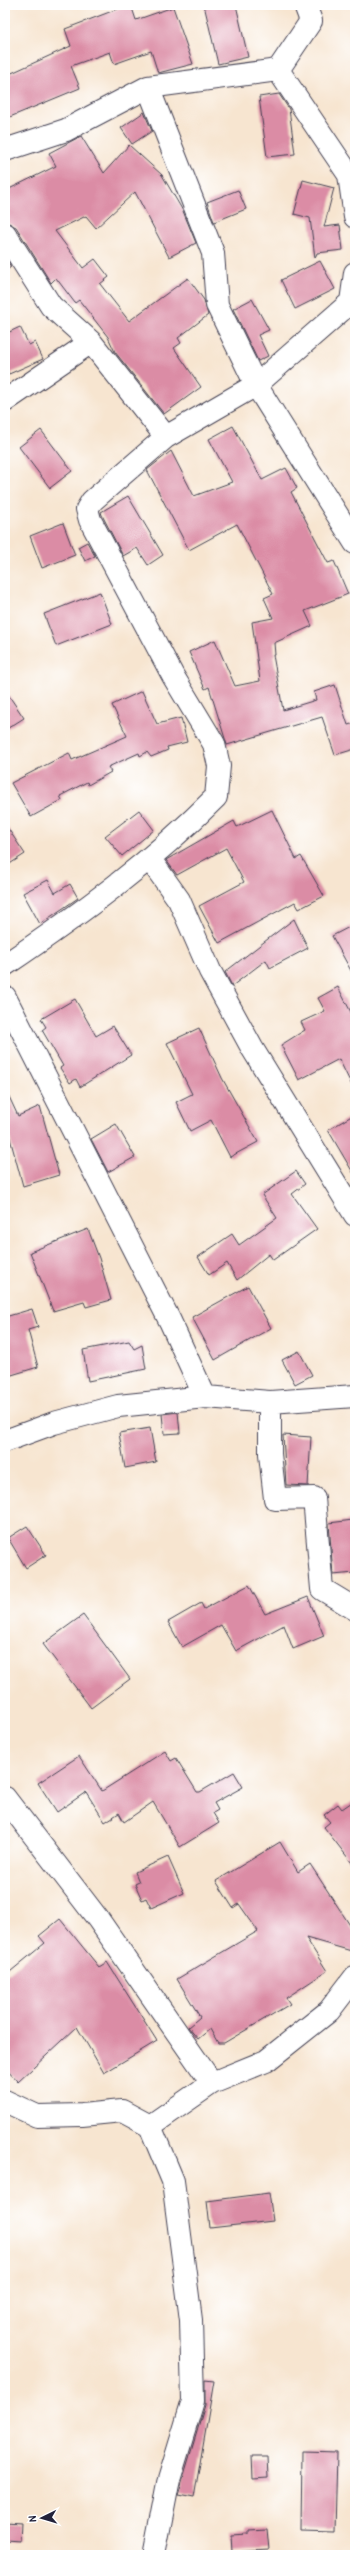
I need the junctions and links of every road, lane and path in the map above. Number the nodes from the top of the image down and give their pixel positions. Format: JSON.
{"nodes":[{"id":1,"x":305,"y":5,"type":"edge"},
{"id":2,"x":278,"y":70,"type":"junction"},
{"id":3,"x":148,"y":87,"type":"junction"},
{"id":4,"x":5,"y":150,"type":"edge"},
{"id":5,"x":355,"y":216,"type":"edge"},
{"id":6,"x":5,"y":234,"type":"edge"},
{"id":7,"x":355,"y":273,"type":"edge"},
{"id":8,"x":91,"y":342,"type":"junction"},
{"id":9,"x":256,"y":385,"type":"junction"},
{"id":10,"x":5,"y":401,"type":"edge"},
{"id":11,"x":166,"y":437,"type":"junction"},
{"id":12,"x":355,"y":543,"type":"edge"},
{"id":13,"x":149,"y":858,"type":"junction"},
{"id":14,"x":5,"y":965,"type":"edge"},
{"id":15,"x":5,"y":997,"type":"edge"},
{"id":16,"x":355,"y":1215,"type":"edge"},
{"id":17,"x":355,"y":1396,"type":"edge"},
{"id":18,"x":205,"y":1397,"type":"junction"},
{"id":19,"x":270,"y":1402,"type":"junction"},
{"id":20,"x":5,"y":1441,"type":"edge"},
{"id":21,"x":355,"y":1610,"type":"edge"},
{"id":22,"x":5,"y":1798,"type":"edge"},
{"id":23,"x":355,"y":1976,"type":"edge"},
{"id":24,"x":212,"y":2082,"type":"junction"},
{"id":25,"x":5,"y":2101,"type":"edge"},
{"id":26,"x":150,"y":2126,"type":"junction"},
{"id":27,"x":154,"y":2555,"type":"edge"}],
"edges":[{"from":1,"to":2,"type":"street"},
{"from":2,"to":3,"type":"street"},
{"from":2,"to":5,"type":"street"},
{"from":3,"to":4,"type":"street"},
{"from":3,"to":9,"type":"street"},
{"from":6,"to":8,"type":"street"},
{"from":7,"to":9,"type":"street"},
{"from":8,"to":10,"type":"street"},
{"from":8,"to":11,"type":"street"},
{"from":9,"to":11,"type":"street"},
{"from":9,"to":12,"type":"street"},
{"from":11,"to":13,"type":"street"},
{"from":13,"to":14,"type":"street"},
{"from":13,"to":16,"type":"street"},
{"from":15,"to":18,"type":"street"},
{"from":17,"to":19,"type":"street"},
{"from":18,"to":19,"type":"street"},
{"from":18,"to":20,"type":"street"},
{"from":19,"to":21,"type":"street"},
{"from":22,"to":24,"type":"street"},
{"from":23,"to":24,"type":"street"},
{"from":24,"to":26,"type":"street"},
{"from":25,"to":26,"type":"street"},
{"from":26,"to":27,"type":"street"}]}
